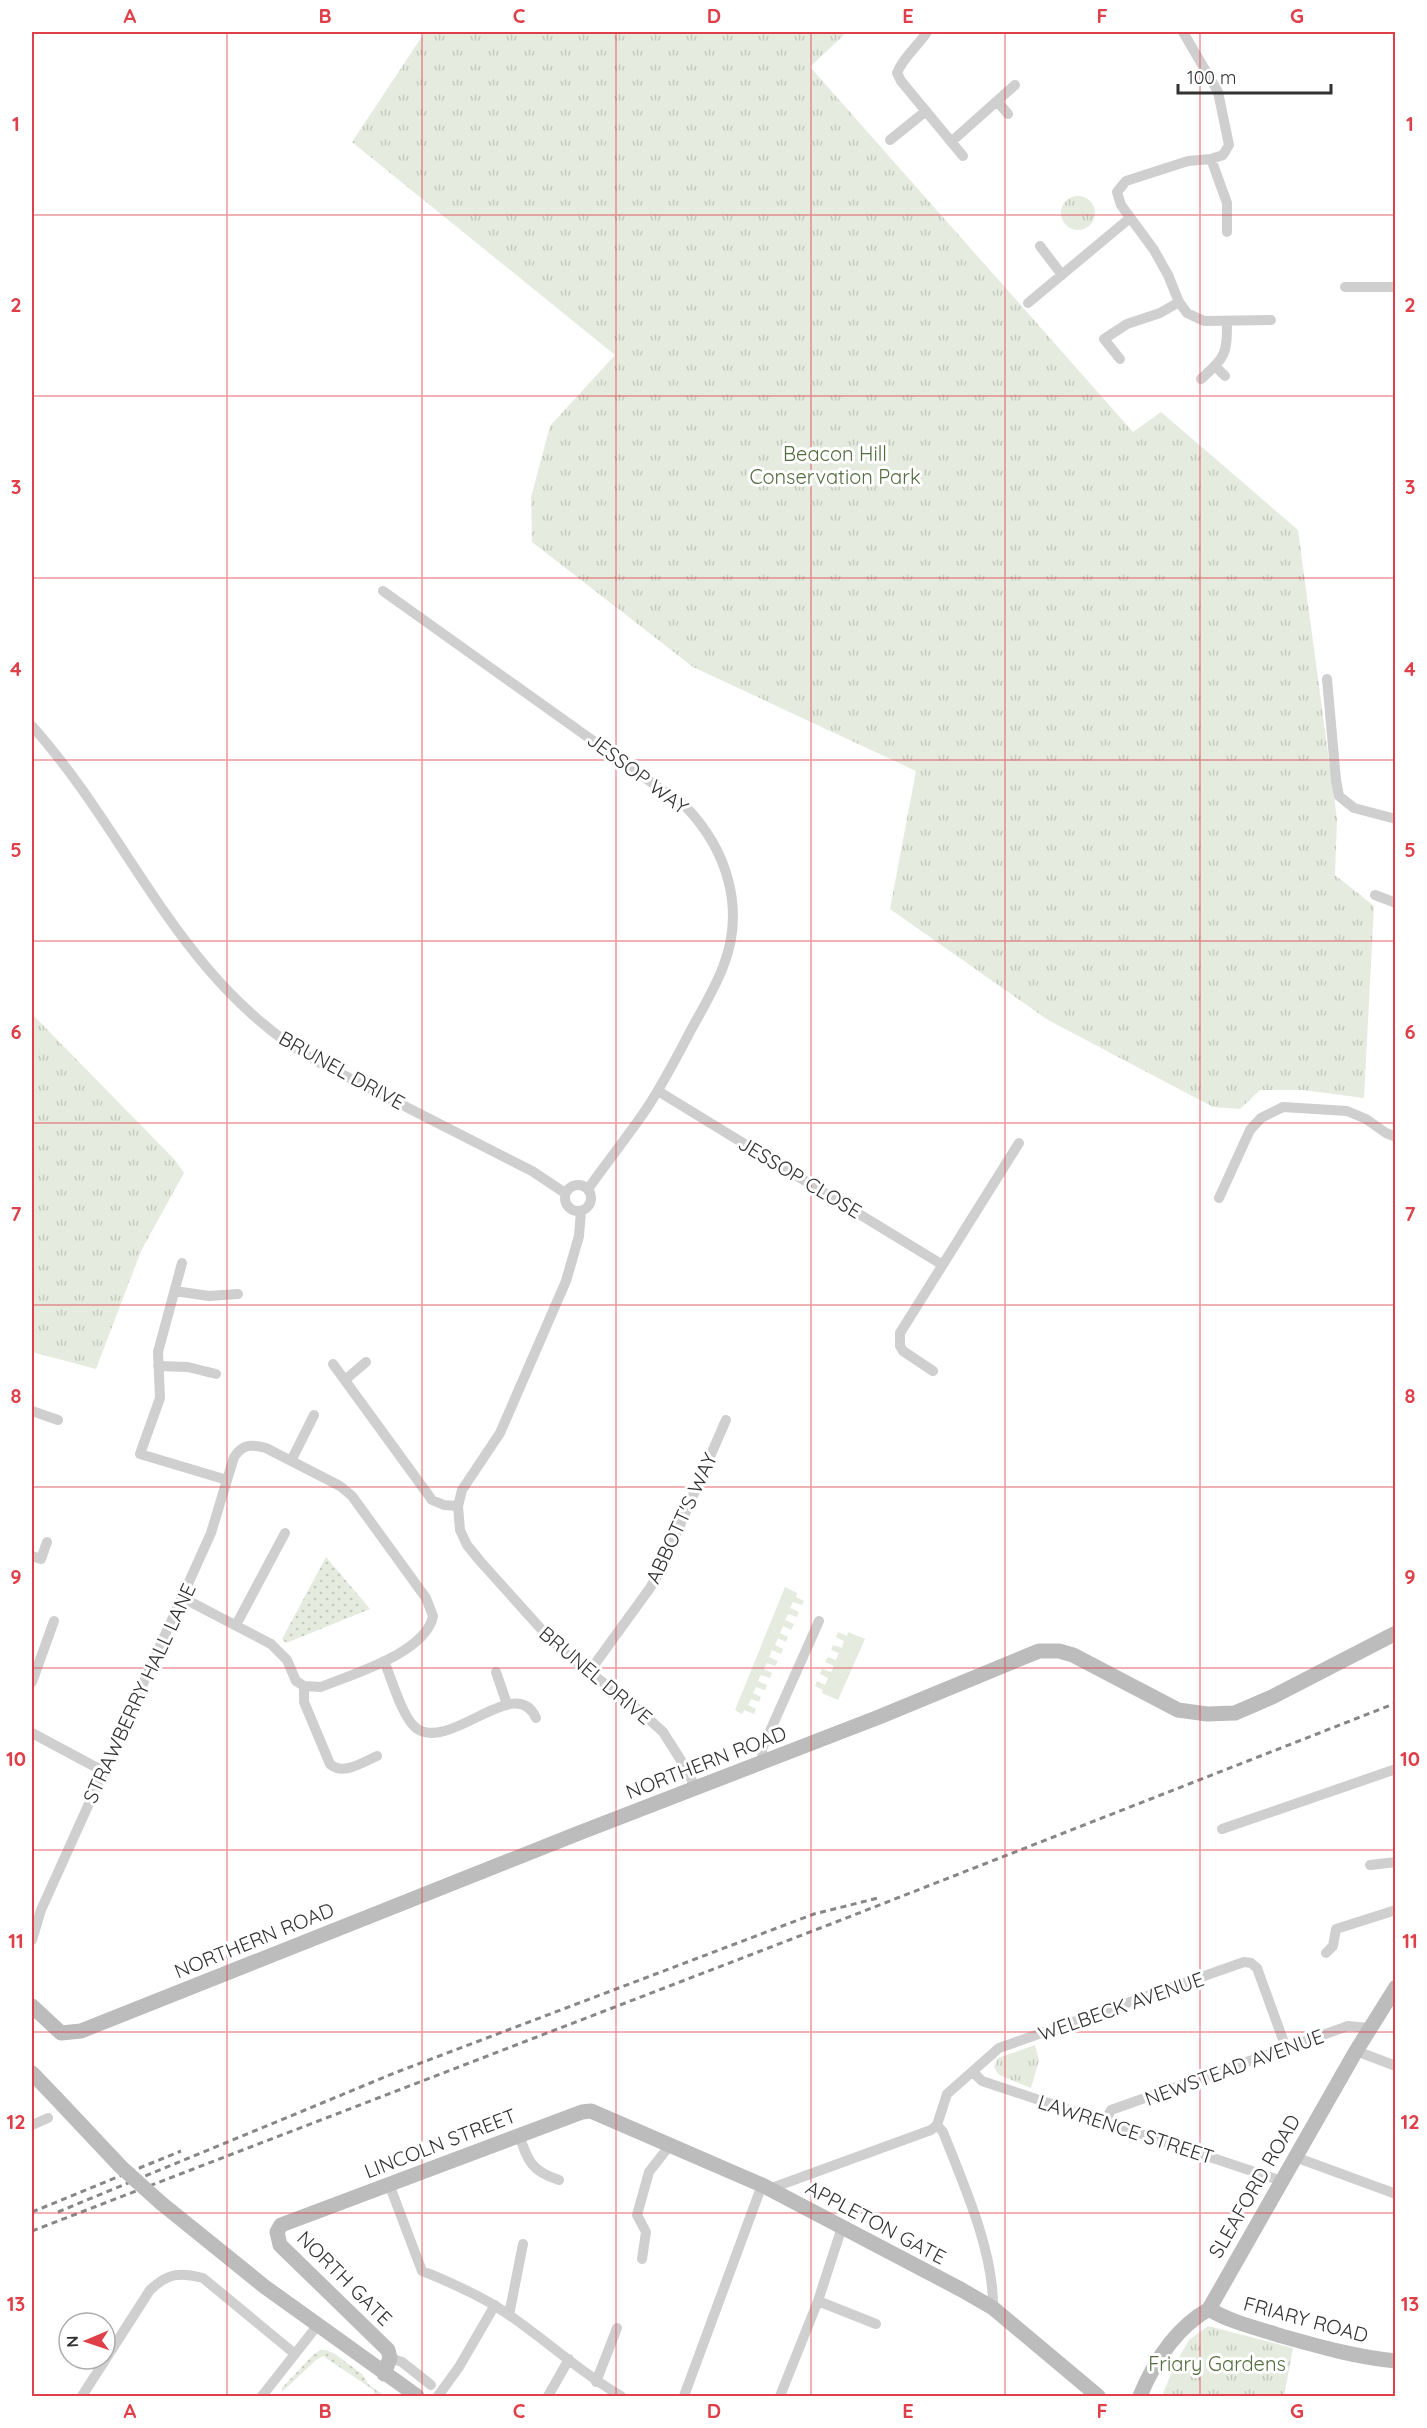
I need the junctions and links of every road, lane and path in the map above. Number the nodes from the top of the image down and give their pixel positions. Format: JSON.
{"nodes":[{"id":1,"x":927,"y":32,"type":"edge"},
{"id":2,"x":1183,"y":32,"type":"edge"},
{"id":3,"x":1016,"y":85,"type":"dead end"},
{"id":4,"x":997,"y":101,"type":"junction"},
{"id":5,"x":926,"y":111,"type":"junction"},
{"id":6,"x":1008,"y":114,"type":"dead end"},
{"id":7,"x":890,"y":140,"type":"dead end"},
{"id":8,"x":951,"y":141,"type":"junction"},
{"id":9,"x":963,"y":156,"type":"dead end"},
{"id":10,"x":1211,"y":159,"type":"junction"},
{"id":11,"x":1227,"y":211,"type":"junction"},
{"id":12,"x":1240,"y":212,"type":"dead end"},
{"id":13,"x":1130,"y":218,"type":"junction"},
{"id":14,"x":1227,"y":232,"type":"dead end"},
{"id":15,"x":1040,"y":246,"type":"dead end"},
{"id":16,"x":1062,"y":275,"type":"junction"},
{"id":17,"x":1395,"y":286,"type":"edge"},
{"id":18,"x":1345,"y":287,"type":"dead end"},
{"id":19,"x":1179,"y":302,"type":"junction"},
{"id":20,"x":1028,"y":303,"type":"dead end"},
{"id":21,"x":1271,"y":320,"type":"dead end"},
{"id":22,"x":1227,"y":321,"type":"junction"},
{"id":23,"x":1097,"y":330,"type":"dead end"},
{"id":24,"x":1104,"y":339,"type":"junction"},
{"id":25,"x":1120,"y":359,"type":"dead end"},
{"id":26,"x":1215,"y":366,"type":"junction"},
{"id":27,"x":1225,"y":376,"type":"dead end"},
{"id":28,"x":1201,"y":379,"type":"dead end"},
{"id":29,"x":383,"y":591,"type":"dead end"},
{"id":30,"x":1327,"y":679,"type":"dead end"},
{"id":31,"x":32,"y":726,"type":"edge"},
{"id":32,"x":1395,"y":819,"type":"edge"},
{"id":33,"x":1375,"y":895,"type":"dead end"},
{"id":34,"x":1395,"y":903,"type":"edge"},
{"id":35,"x":658,"y":1091,"type":"junction"},
{"id":36,"x":1395,"y":1137,"type":"edge"},
{"id":37,"x":1019,"y":1143,"type":"dead end"},
{"id":38,"x":588,"y":1190,"type":"junction"},
{"id":39,"x":565,"y":1193,"type":"junction"},
{"id":40,"x":1219,"y":1198,"type":"dead end"},
{"id":41,"x":581,"y":1211,"type":"junction"},
{"id":42,"x":182,"y":1263,"type":"dead end"},
{"id":43,"x":941,"y":1264,"type":"junction"},
{"id":44,"x":175,"y":1291,"type":"junction"},
{"id":45,"x":238,"y":1294,"type":"dead end"},
{"id":46,"x":366,"y":1362,"type":"dead end"},
{"id":47,"x":333,"y":1364,"type":"dead end"},
{"id":48,"x":158,"y":1366,"type":"junction"},
{"id":49,"x":933,"y":1371,"type":"dead end"},
{"id":50,"x":216,"y":1374,"type":"dead end"},
{"id":51,"x":345,"y":1380,"type":"junction"},
{"id":52,"x":32,"y":1411,"type":"edge"},
{"id":53,"x":314,"y":1415,"type":"dead end"},
{"id":54,"x":58,"y":1420,"type":"dead end"},
{"id":55,"x":726,"y":1420,"type":"dead end"},
{"id":56,"x":291,"y":1461,"type":"junction"},
{"id":57,"x":227,"y":1480,"type":"junction"},
{"id":58,"x":458,"y":1506,"type":"junction"},
{"id":59,"x":285,"y":1533,"type":"dead end"},
{"id":60,"x":47,"y":1542,"type":"dead end"},
{"id":61,"x":32,"y":1556,"type":"edge"},
{"id":62,"x":183,"y":1598,"type":"junction"},
{"id":63,"x":54,"y":1621,"type":"dead end"},
{"id":64,"x":819,"y":1621,"type":"dead end"},
{"id":65,"x":236,"y":1625,"type":"junction"},
{"id":66,"x":1395,"y":1633,"type":"edge"},
{"id":67,"x":384,"y":1660,"type":"junction"},
{"id":68,"x":496,"y":1672,"type":"dead end"},
{"id":69,"x":589,"y":1672,"type":"junction"},
{"id":70,"x":32,"y":1682,"type":"edge"},
{"id":71,"x":304,"y":1686,"type":"junction"},
{"id":72,"x":507,"y":1704,"type":"junction"},
{"id":73,"x":536,"y":1718,"type":"dead end"},
{"id":74,"x":32,"y":1733,"type":"edge"},
{"id":75,"x":377,"y":1756,"type":"dead end"},
{"id":76,"x":763,"y":1762,"type":"junction"},
{"id":77,"x":1395,"y":1769,"type":"edge"},
{"id":78,"x":103,"y":1771,"type":"junction"},
{"id":79,"x":695,"y":1789,"type":"junction"},
{"id":80,"x":1222,"y":1829,"type":"dead end"},
{"id":81,"x":1395,"y":1862,"type":"edge"},
{"id":82,"x":1370,"y":1866,"type":"dead end"},
{"id":83,"x":1395,"y":1910,"type":"edge"},
{"id":84,"x":32,"y":1940,"type":"edge"},
{"id":85,"x":1326,"y":1953,"type":"dead end"},
{"id":86,"x":1394,"y":1993,"type":"edge"},
{"id":87,"x":32,"y":2006,"type":"edge"},
{"id":88,"x":1370,"y":2028,"type":"junction"},
{"id":89,"x":1286,"y":2048,"type":"junction"},
{"id":90,"x":1356,"y":2051,"type":"junction"},
{"id":91,"x":1395,"y":2066,"type":"edge"},
{"id":92,"x":973,"y":2072,"type":"junction"},
{"id":93,"x":32,"y":2073,"type":"edge"},
{"id":94,"x":48,"y":2118,"type":"dead end"},
{"id":95,"x":613,"y":2120,"type":"joint"},
{"id":96,"x":1105,"y":2121,"type":"junction"},
{"id":97,"x":32,"y":2125,"type":"edge"},
{"id":98,"x":937,"y":2125,"type":"junction"},
{"id":99,"x":519,"y":2135,"type":"junction"},
{"id":100,"x":670,"y":2145,"type":"junction"},
{"id":101,"x":1295,"y":2157,"type":"junction"},
{"id":102,"x":559,"y":2180,"type":"dead end"},
{"id":103,"x":1282,"y":2181,"type":"junction"},
{"id":104,"x":389,"y":2184,"type":"junction"},
{"id":105,"x":765,"y":2187,"type":"junction"},
{"id":106,"x":1395,"y":2194,"type":"edge"},
{"id":107,"x":281,"y":2225,"type":"joint"},
{"id":108,"x":842,"y":2228,"type":"junction"},
{"id":109,"x":520,"y":2248,"type":"dead end"},
{"id":110,"x":642,"y":2259,"type":"dead end"},
{"id":111,"x":818,"y":2301,"type":"junction"},
{"id":112,"x":495,"y":2305,"type":"junction"},
{"id":113,"x":993,"y":2308,"type":"junction"},
{"id":114,"x":1209,"y":2309,"type":"junction"},
{"id":115,"x":509,"y":2315,"type":"junction"},
{"id":116,"x":876,"y":2324,"type":"dead end"},
{"id":117,"x":317,"y":2326,"type":"junction"},
{"id":118,"x":617,"y":2328,"type":"dead end"},
{"id":119,"x":295,"y":2354,"type":"junction"},
{"id":120,"x":390,"y":2358,"type":"junction"},
{"id":121,"x":569,"y":2359,"type":"junction"},
{"id":122,"x":1395,"y":2361,"type":"edge"},
{"id":123,"x":384,"y":2374,"type":"junction"},
{"id":124,"x":596,"y":2382,"type":"junction"},
{"id":125,"x":431,"y":2385,"type":"dead end"},
{"id":126,"x":82,"y":2397,"type":"edge"},
{"id":127,"x":262,"y":2397,"type":"edge"},
{"id":128,"x":417,"y":2397,"type":"edge"},
{"id":129,"x":438,"y":2397,"type":"edge"},
{"id":130,"x":548,"y":2397,"type":"edge"},
{"id":131,"x":621,"y":2397,"type":"edge"},
{"id":132,"x":684,"y":2397,"type":"edge"},
{"id":133,"x":780,"y":2397,"type":"edge"},
{"id":134,"x":1098,"y":2397,"type":"edge"},
{"id":135,"x":1140,"y":2397,"type":"edge"}],
"edges":[{"from":1,"to":5,"type":"street"},
{"from":2,"to":10,"type":"street"},
{"from":3,"to":4,"type":"street"},
{"from":4,"to":6,"type":"street"},
{"from":4,"to":8,"type":"street"},
{"from":5,"to":7,"type":"street"},
{"from":5,"to":8,"type":"street"},
{"from":8,"to":9,"type":"street"},
{"from":10,"to":11,"type":"street"},
{"from":10,"to":13,"type":"street"},
{"from":11,"to":12,"type":"street"},
{"from":11,"to":14,"type":"street"},
{"from":13,"to":16,"type":"street"},
{"from":13,"to":19,"type":"street"},
{"from":15,"to":16,"type":"street"},
{"from":16,"to":20,"type":"street"},
{"from":17,"to":18,"type":"street"},
{"from":19,"to":22,"type":"street"},
{"from":19,"to":24,"type":"street"},
{"from":21,"to":22,"type":"street"},
{"from":22,"to":26,"type":"street"},
{"from":23,"to":24,"type":"street"},
{"from":24,"to":25,"type":"street"},
{"from":26,"to":27,"type":"street"},
{"from":26,"to":28,"type":"street"},
{"from":29,"to":35,"type":"street","name":"JESSOP WAY"},
{"from":30,"to":32,"type":"street"},
{"from":31,"to":39,"type":"street","name":"BRUNEL DRIVE"},
{"from":33,"to":34,"type":"street"},
{"from":35,"to":38,"type":"street","name":"JESSOP WAY"},
{"from":35,"to":43,"type":"street","name":"JESSOP CLOSE"},
{"from":36,"to":40,"type":"street"},
{"from":37,"to":43,"type":"street"},
{"from":38,"to":39,"type":"street"},
{"from":38,"to":41,"type":"street"},
{"from":39,"to":41,"type":"street"},
{"from":41,"to":58,"type":"street"},
{"from":42,"to":44,"type":"street"},
{"from":43,"to":49,"type":"street"},
{"from":44,"to":45,"type":"street"},
{"from":44,"to":48,"type":"street"},
{"from":46,"to":51,"type":"street"},
{"from":47,"to":51,"type":"street"},
{"from":48,"to":50,"type":"street"},
{"from":48,"to":57,"type":"street"},
{"from":51,"to":58,"type":"street"},
{"from":52,"to":54,"type":"street"},
{"from":53,"to":56,"type":"street"},
{"from":55,"to":69,"type":"street","name":"ABBOTT'S WAY"},
{"from":56,"to":57,"type":"street","name":"STRAWBERRY HALL LANE"},
{"from":56,"to":67,"type":"street"},
{"from":57,"to":62,"type":"street","name":"STRAWBERRY HALL LANE"},
{"from":58,"to":69,"type":"street","name":"BRUNEL DRIVE"},
{"from":59,"to":65,"type":"street"},
{"from":60,"to":61,"type":"street"},
{"from":62,"to":65,"type":"street"},
{"from":62,"to":78,"type":"street","name":"STRAWBERRY HALL LANE"},
{"from":63,"to":70,"type":"street"},
{"from":64,"to":76,"type":"street"},
{"from":65,"to":71,"type":"street"},
{"from":66,"to":76,"type":"street","name":"NORTHERN ROAD"},
{"from":67,"to":71,"type":"street"},
{"from":67,"to":72,"type":"street"},
{"from":68,"to":72,"type":"street"},
{"from":69,"to":79,"type":"street","name":"BRUNEL DRIVE"},
{"from":71,"to":75,"type":"street"},
{"from":72,"to":73,"type":"street"},
{"from":74,"to":78,"type":"street"},
{"from":76,"to":79,"type":"street","name":"NORTHERN ROAD"},
{"from":77,"to":80,"type":"street"},
{"from":78,"to":84,"type":"street","name":"STRAWBERRY HALL LANE"},
{"from":79,"to":87,"type":"street","name":"NORTHERN ROAD"},
{"from":81,"to":82,"type":"street"},
{"from":83,"to":85,"type":"street"},
{"from":86,"to":88,"type":"street","name":"SLEAFORD ROAD"},
{"from":88,"to":89,"type":"street","name":"NEWSTEAD AVENUE"},
{"from":88,"to":90,"type":"street","name":"SLEAFORD ROAD"},
{"from":89,"to":92,"type":"street","name":"WELBECK AVENUE"},
{"from":89,"to":96,"type":"street","name":"NEWSTEAD AVENUE"},
{"from":90,"to":91,"type":"street"},
{"from":90,"to":101,"type":"street","name":"SLEAFORD ROAD"},
{"from":92,"to":96,"type":"street","name":"LAWRENCE STREET"},
{"from":92,"to":98,"type":"street","name":"WELBECK AVENUE"},
{"from":93,"to":117,"type":"street","bridge":true},
{"from":94,"to":97,"type":"street"},
{"from":95,"to":99,"type":"street","name":"LINCOLN STREET"},
{"from":95,"to":100,"type":"street","name":"APPLETON GATE"},
{"from":96,"to":103,"type":"street","name":"LAWRENCE STREET"},
{"from":98,"to":105,"type":"street"},
{"from":98,"to":113,"type":"street"},
{"from":99,"to":102,"type":"street"},
{"from":99,"to":104,"type":"street","name":"LINCOLN STREET"},
{"from":100,"to":105,"type":"street","name":"APPLETON GATE"},
{"from":100,"to":110,"type":"street"},
{"from":101,"to":103,"type":"street","name":"SLEAFORD ROAD"},
{"from":101,"to":106,"type":"street"},
{"from":103,"to":114,"type":"street","name":"SLEAFORD ROAD"},
{"from":104,"to":107,"type":"street","name":"LINCOLN STREET"},
{"from":104,"to":112,"type":"street"},
{"from":105,"to":108,"type":"street","name":"APPLETON GATE"},
{"from":105,"to":132,"type":"street"},
{"from":107,"to":120,"type":"street","name":"NORTH GATE"},
{"from":108,"to":111,"type":"street"},
{"from":108,"to":113,"type":"street","name":"APPLETON GATE"},
{"from":109,"to":115,"type":"street"},
{"from":111,"to":116,"type":"street"},
{"from":111,"to":133,"type":"street"},
{"from":112,"to":115,"type":"street"},
{"from":112,"to":129,"type":"street"},
{"from":113,"to":134,"type":"street","name":"APPLETON GATE"},
{"from":114,"to":122,"type":"street","name":"FRIARY ROAD"},
{"from":114,"to":135,"type":"street","name":"SLEAFORD ROAD"},
{"from":115,"to":121,"type":"street"},
{"from":117,"to":119,"type":"street"},
{"from":117,"to":123,"type":"street"},
{"from":118,"to":124,"type":"street"},
{"from":119,"to":126,"type":"street"},
{"from":119,"to":127,"type":"street"},
{"from":120,"to":123,"type":"street"},
{"from":120,"to":125,"type":"street","name":"NORTH GATE"},
{"from":121,"to":124,"type":"street"},
{"from":121,"to":130,"type":"street"},
{"from":123,"to":128,"type":"street"},
{"from":124,"to":131,"type":"street"}]}
